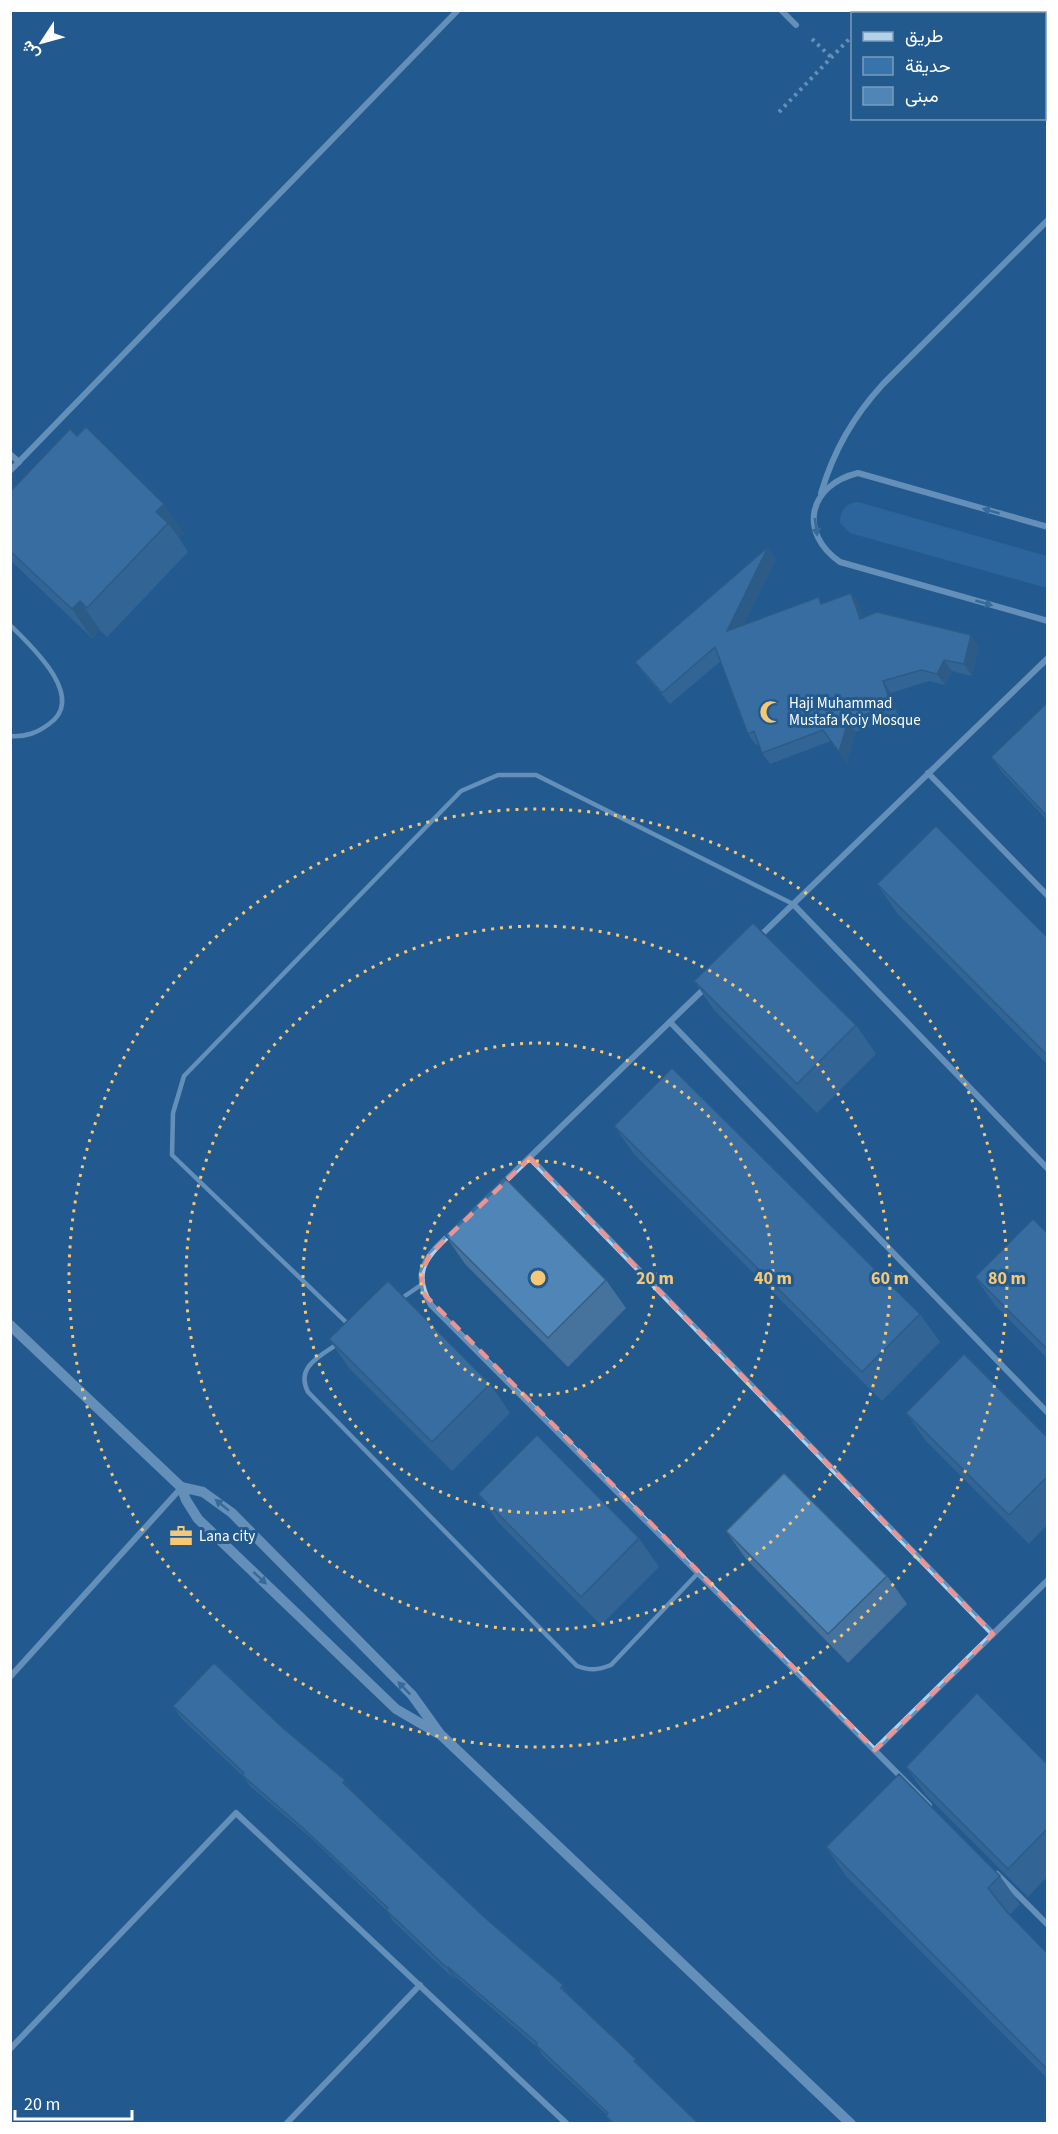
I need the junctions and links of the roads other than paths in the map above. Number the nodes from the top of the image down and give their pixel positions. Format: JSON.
{"nodes":[{"id":1,"x":458,"y":10,"type":"edge"},
{"id":2,"x":781,"y":10,"type":"edge"},
{"id":3,"x":796,"y":25,"type":"dead end"},
{"id":4,"x":1047,"y":220,"type":"edge"},
{"id":5,"x":10,"y":454,"type":"edge"},
{"id":6,"x":19,"y":462,"type":"junction"},
{"id":7,"x":10,"y":471,"type":"edge"},
{"id":8,"x":820,"y":496,"type":"junction"},
{"id":9,"x":1047,"y":527,"type":"edge"},
{"id":10,"x":1047,"y":621,"type":"edge"},
{"id":11,"x":10,"y":625,"type":"edge"},
{"id":12,"x":1047,"y":658,"type":"edge"},
{"id":13,"x":10,"y":736,"type":"edge"},
{"id":14,"x":928,"y":773,"type":"junction"},
{"id":15,"x":1047,"y":896,"type":"edge"},
{"id":16,"x":793,"y":904,"type":"junction"},
{"id":17,"x":752,"y":943,"type":"edge"},
{"id":18,"x":711,"y":982,"type":"edge"},
{"id":19,"x":670,"y":1022,"type":"junction"},
{"id":20,"x":530,"y":1158,"type":"junction"},
{"id":21,"x":1047,"y":1169,"type":"edge"},
{"id":22,"x":496,"y":1190,"type":"edge"},
{"id":23,"x":454,"y":1230,"type":"edge"},
{"id":24,"x":422,"y":1285,"type":"junction"},
{"id":25,"x":393,"y":1305,"type":"edge"},
{"id":26,"x":10,"y":1325,"type":"edge"},
{"id":27,"x":355,"y":1331,"type":"edge"},
{"id":28,"x":346,"y":1337,"type":"edge"},
{"id":29,"x":1047,"y":1413,"type":"edge"},
{"id":30,"x":182,"y":1487,"type":"junction"},
{"id":31,"x":698,"y":1573,"type":"junction"},
{"id":32,"x":1047,"y":1580,"type":"edge"},
{"id":33,"x":993,"y":1634,"type":"junction"},
{"id":34,"x":10,"y":1677,"type":"edge"},
{"id":35,"x":440,"y":1734,"type":"junction"},
{"id":36,"x":875,"y":1750,"type":"junction"},
{"id":37,"x":933,"y":1808,"type":"edge"},
{"id":38,"x":990,"y":1866,"type":"edge"},
{"id":39,"x":1047,"y":1925,"type":"edge"},
{"id":40,"x":420,"y":1985,"type":"junction"},
{"id":41,"x":10,"y":2049,"type":"edge"},
{"id":42,"x":286,"y":2124,"type":"edge"},
{"id":43,"x":567,"y":2124,"type":"edge"},
{"id":44,"x":851,"y":2124,"type":"edge"}],
"edges":[{"from":1,"to":6,"type":"street"},
{"from":2,"to":3,"type":"street"},
{"from":4,"to":8,"type":"street"},
{"from":5,"to":6,"type":"street"},
{"from":6,"to":7,"type":"street"},
{"from":9,"to":8,"type":"street","one_way":true},
{"from":8,"to":10,"type":"street","one_way":true},
{"from":11,"to":13,"type":"lane"},
{"from":12,"to":14,"type":"street"},
{"from":14,"to":15,"type":"street"},
{"from":14,"to":16,"type":"street"},
{"from":16,"to":17,"type":"street"},
{"from":16,"to":21,"type":"street"},
{"from":16,"to":27,"type":"lane"},
{"from":18,"to":19,"type":"street"},
{"from":19,"to":20,"type":"street"},
{"from":19,"to":29,"type":"street"},
{"from":20,"to":22,"type":"street"},
{"from":20,"to":33,"type":"street"},
{"from":23,"to":24,"type":"street"},
{"from":24,"to":25,"type":"lane"},
{"from":24,"to":31,"type":"street"},
{"from":26,"to":30,"type":"street"},
{"from":28,"to":31,"type":"lane"},
{"from":30,"to":34,"type":"street"},
{"from":30,"to":35,"type":"street","one_way":true},
{"from":35,"to":30,"type":"street","one_way":true},
{"from":31,"to":36,"type":"street"},
{"from":32,"to":33,"type":"street"},
{"from":33,"to":36,"type":"street"},
{"from":35,"to":44,"type":"street"},
{"from":36,"to":37,"type":"street"},
{"from":38,"to":39,"type":"street"},
{"from":40,"to":41,"type":"street"},
{"from":40,"to":42,"type":"street"},
{"from":40,"to":43,"type":"street"}]}
